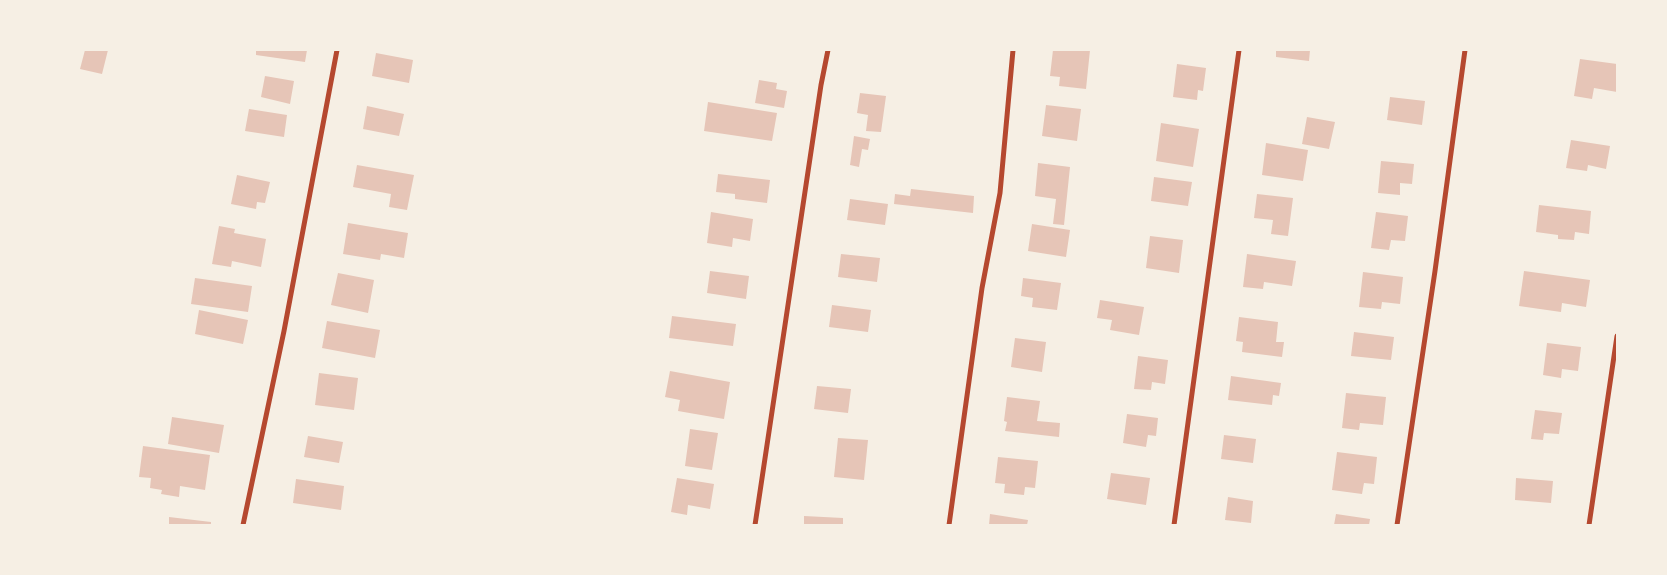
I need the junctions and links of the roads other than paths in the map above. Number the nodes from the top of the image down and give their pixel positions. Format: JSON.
{"nodes":[{"id":1,"x":337,"y":50,"type":"edge"},
{"id":2,"x":828,"y":50,"type":"edge"},
{"id":3,"x":1013,"y":50,"type":"edge"},
{"id":4,"x":1239,"y":50,"type":"edge"},
{"id":5,"x":1465,"y":50,"type":"edge"},
{"id":6,"x":1617,"y":336,"type":"edge"},
{"id":7,"x":243,"y":525,"type":"edge"},
{"id":8,"x":756,"y":525,"type":"edge"},
{"id":9,"x":949,"y":525,"type":"edge"},
{"id":10,"x":1174,"y":525,"type":"edge"},
{"id":11,"x":1397,"y":525,"type":"edge"},
{"id":12,"x":1589,"y":525,"type":"edge"}],
"edges":[{"from":1,"to":7,"type":"street"},
{"from":2,"to":8,"type":"street"},
{"from":3,"to":9,"type":"street"},
{"from":4,"to":10,"type":"street"},
{"from":5,"to":11,"type":"street"},
{"from":6,"to":12,"type":"street"}]}
